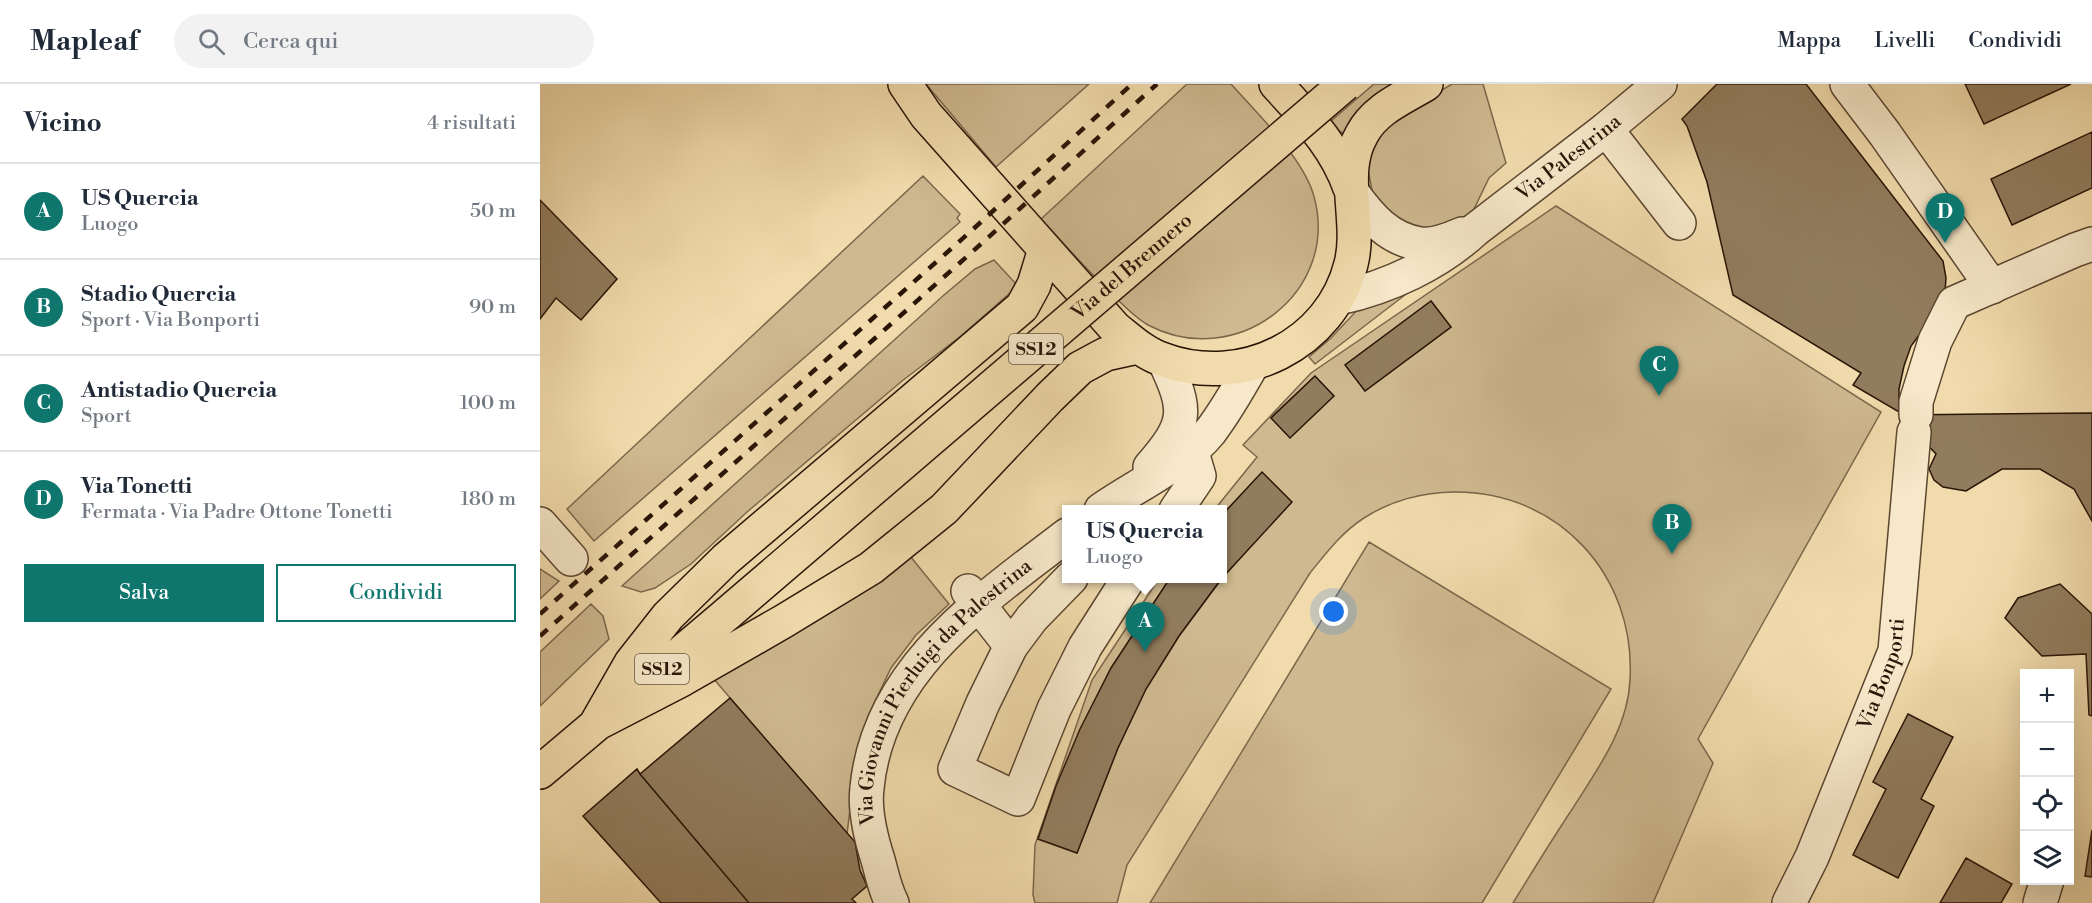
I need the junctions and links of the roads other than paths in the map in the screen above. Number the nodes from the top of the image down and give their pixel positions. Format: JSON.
{"nodes":[{"id":1,"x":906,"y":84,"type":"edge"},
{"id":2,"x":1276,"y":84,"type":"edge"},
{"id":3,"x":1345,"y":84,"type":"edge"},
{"id":4,"x":1426,"y":84,"type":"edge"},
{"id":5,"x":1660,"y":84,"type":"edge"},
{"id":6,"x":1847,"y":84,"type":"edge"},
{"id":7,"x":1606,"y":129,"type":"junction"},
{"id":8,"x":1352,"y":192,"type":"junction"},
{"id":9,"x":1678,"y":223,"type":"dead end"},
{"id":10,"x":1475,"y":230,"type":"junction"},
{"id":11,"x":2092,"y":244,"type":"edge"},
{"id":12,"x":1046,"y":249,"type":"junction"},
{"id":13,"x":1992,"y":287,"type":"junction"},
{"id":14,"x":1339,"y":297,"type":"junction"},
{"id":15,"x":1151,"y":354,"type":"junction"},
{"id":16,"x":1252,"y":365,"type":"junction"},
{"id":17,"x":1191,"y":449,"type":"junction"},
{"id":18,"x":1125,"y":484,"type":"junction"},
{"id":19,"x":1106,"y":505,"type":"edge"},
{"id":20,"x":1179,"y":505,"type":"edge"},
{"id":21,"x":540,"y":524,"type":"edge"},
{"id":22,"x":1062,"y":538,"type":"edge"},
{"id":23,"x":571,"y":559,"type":"dead end"},
{"id":24,"x":1067,"y":583,"type":"edge"},
{"id":25,"x":1126,"y":583,"type":"edge"},
{"id":26,"x":973,"y":597,"type":"junction"},
{"id":27,"x":1011,"y":646,"type":"junction"},
{"id":28,"x":596,"y":724,"type":"junction"},
{"id":29,"x":540,"y":772,"type":"edge"},
{"id":30,"x":2045,"y":885,"type":"edge"},
{"id":31,"x":892,"y":903,"type":"edge"},
{"id":32,"x":1789,"y":903,"type":"edge"},
{"id":33,"x":2040,"y":903,"type":"edge"}],
"edges":[{"from":1,"to":12,"type":"main road"},
{"from":2,"to":8,"type":"main road"},
{"from":3,"to":28,"type":"main road","name":"Via del Brennero","number":"SS12","bridge":true},
{"from":4,"to":8,"type":"main road"},
{"from":5,"to":7,"type":"street","name":"Via Palestrina"},
{"from":6,"to":13,"type":"street"},
{"from":7,"to":9,"type":"street"},
{"from":7,"to":10,"type":"street","name":"Via Palestrina"},
{"from":8,"to":10,"type":"street","name":"Via Palestrina"},
{"from":8,"to":14,"type":"main road"},
{"from":10,"to":14,"type":"street","name":"Via Palestrina"},
{"from":11,"to":13,"type":"street","name":"Via Bonporti"},
{"from":12,"to":15,"type":"main road"},
{"from":12,"to":28,"type":"main road"},
{"from":13,"to":32,"type":"street","name":"Via Bonporti"},
{"from":14,"to":16,"type":"main road"},
{"from":15,"to":16,"type":"main road"},
{"from":15,"to":18,"type":"street"},
{"from":15,"to":28,"type":"main road"},
{"from":16,"to":17,"type":"street"},
{"from":17,"to":18,"type":"street"},
{"from":17,"to":20,"type":"street"},
{"from":18,"to":19,"type":"street"},
{"from":21,"to":23,"type":"street"},
{"from":22,"to":26,"type":"street","name":"Via Giovanni Pierluigi da Palestrina"},
{"from":24,"to":27,"type":"street"},
{"from":25,"to":27,"type":"street"},
{"from":26,"to":27,"type":"street"},
{"from":26,"to":31,"type":"street","name":"Via Giovanni Pierluigi da Palestrina"},
{"from":28,"to":29,"type":"main road","number":"SS12"},
{"from":30,"to":33,"type":"street"}]}
